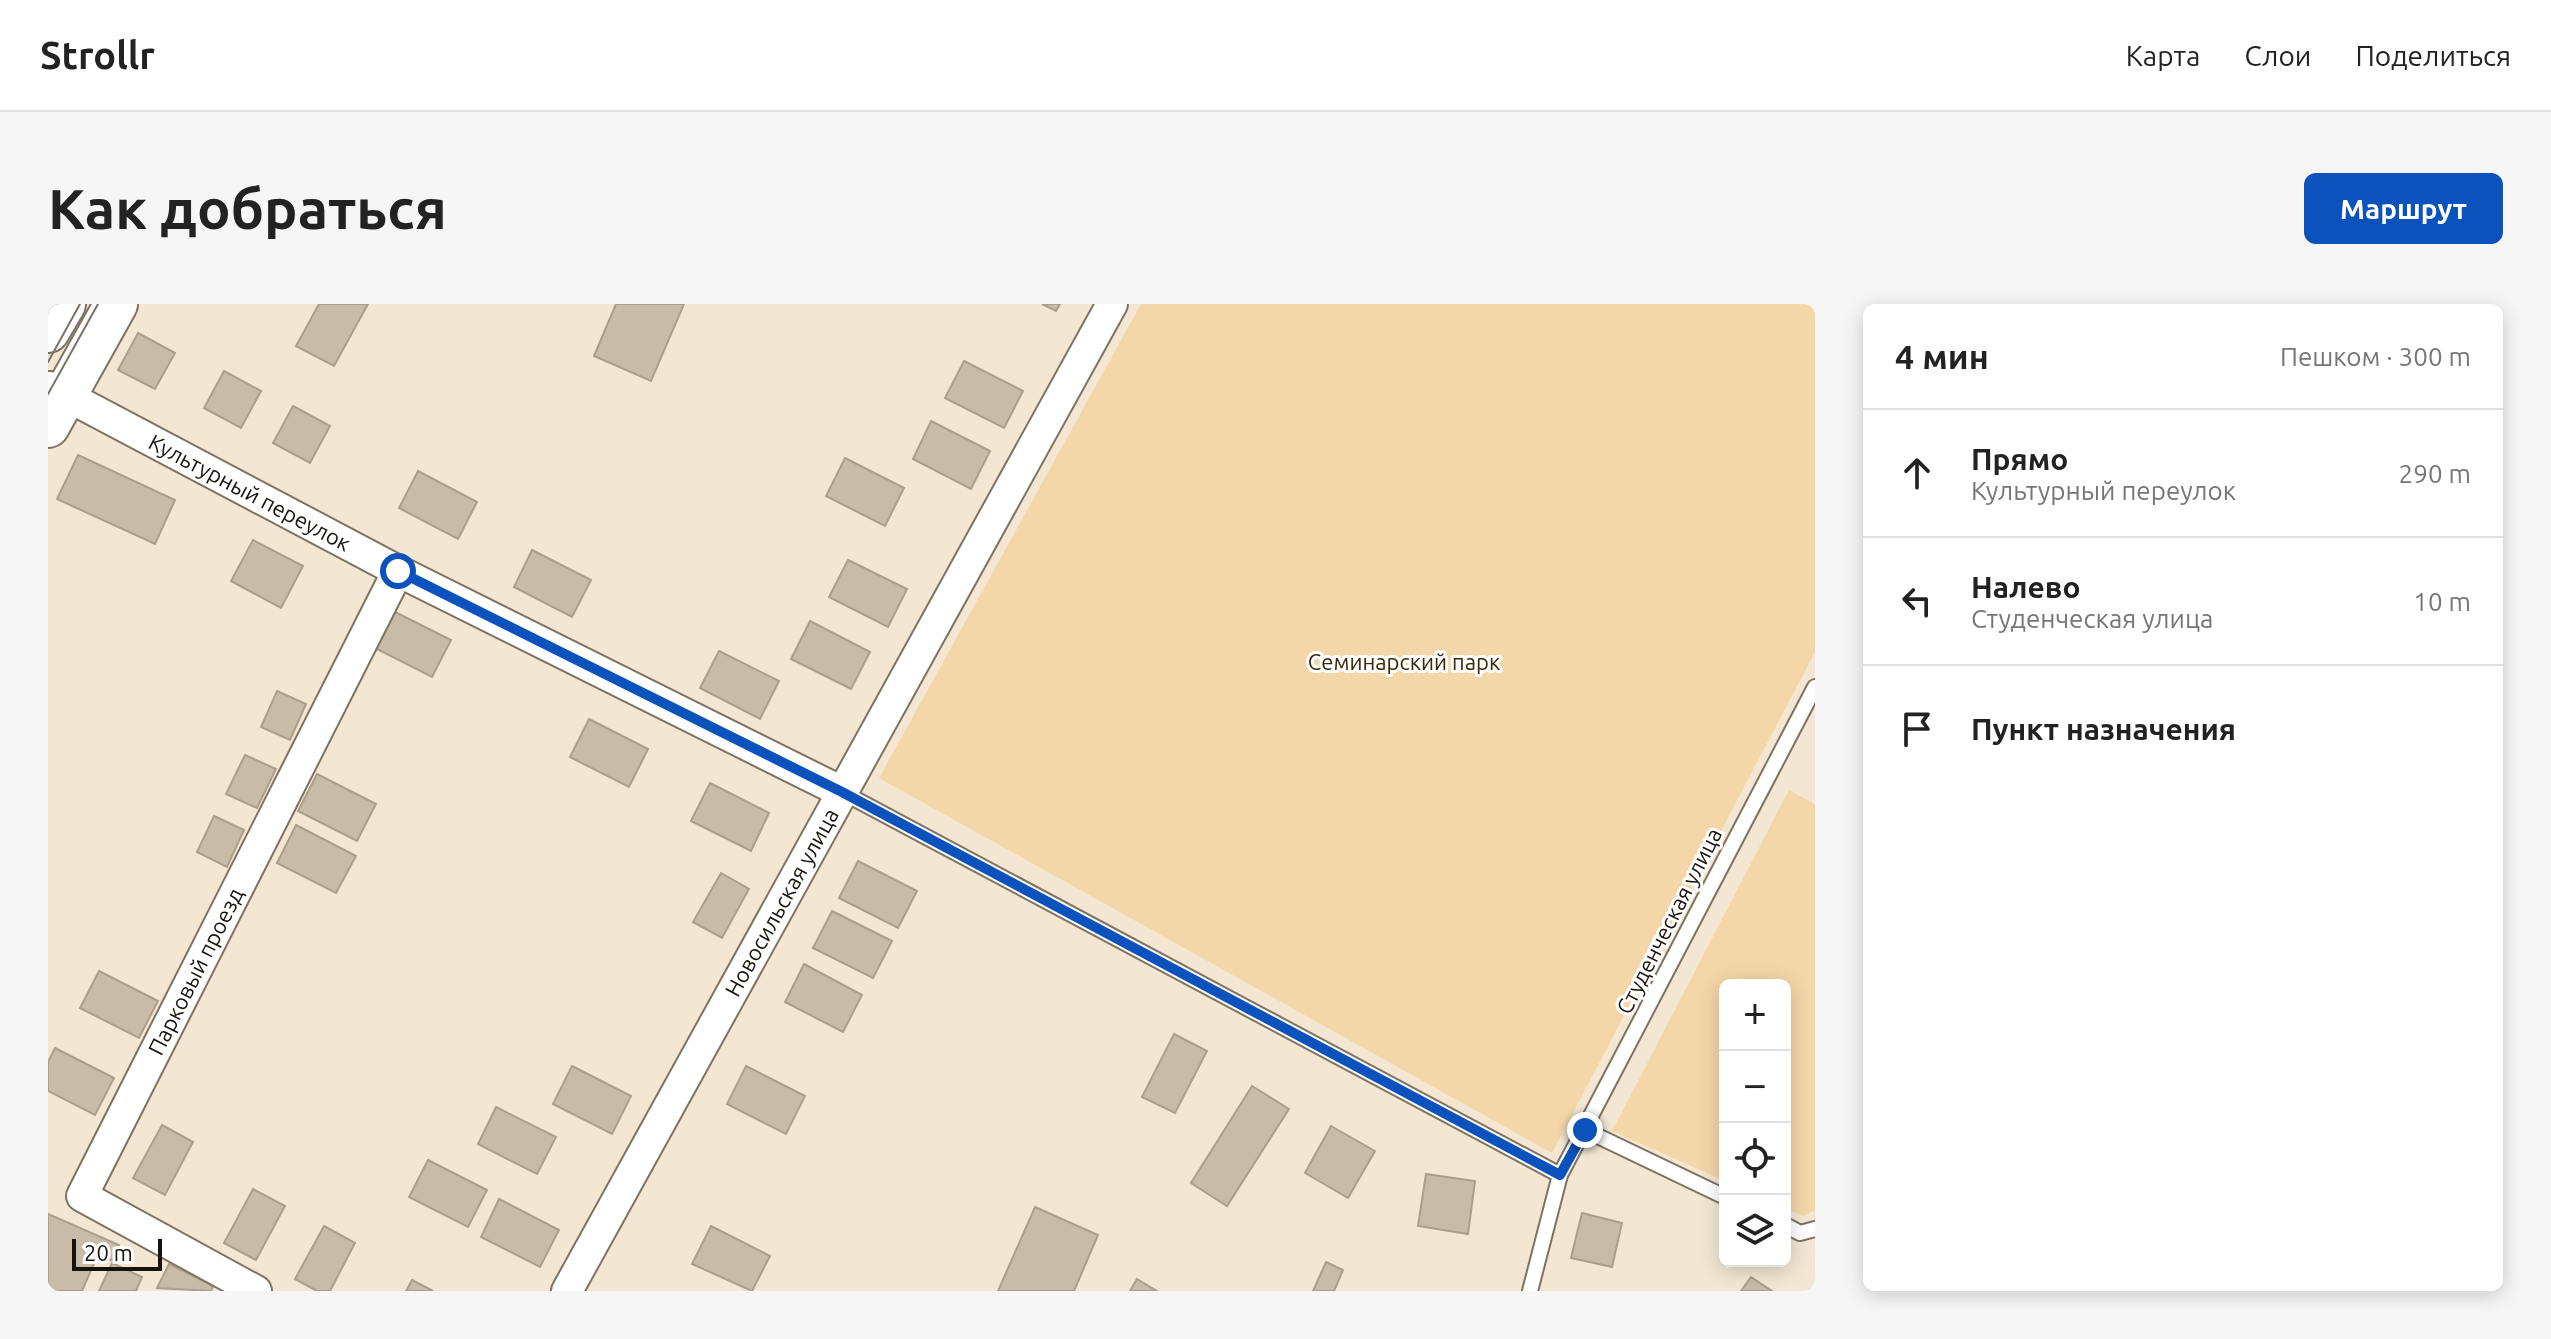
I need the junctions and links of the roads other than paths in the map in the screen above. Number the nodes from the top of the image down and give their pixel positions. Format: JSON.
{"nodes":[{"id":1,"x":64,"y":304,"type":"edge"},
{"id":2,"x":116,"y":304,"type":"edge"},
{"id":3,"x":1112,"y":304,"type":"edge"},
{"id":4,"x":48,"y":331,"type":"edge"},
{"id":5,"x":54,"y":402,"type":"edge"},
{"id":6,"x":398,"y":571,"type":"junction"},
{"id":7,"x":1815,"y":687,"type":"edge"},
{"id":8,"x":842,"y":792,"type":"junction"},
{"id":9,"x":1585,"y":1130,"type":"junction"},
{"id":10,"x":1560,"y":1175,"type":"junction"},
{"id":11,"x":1721,"y":1195,"type":"edge"},
{"id":12,"x":1791,"y":1228,"type":"edge"},
{"id":13,"x":1815,"y":1229,"type":"edge"},
{"id":14,"x":256,"y":1291,"type":"edge"},
{"id":15,"x":567,"y":1291,"type":"edge"},
{"id":16,"x":1530,"y":1291,"type":"edge"}],
"edges":[{"from":1,"to":4,"type":"main road"},
{"from":2,"to":5,"type":"main road"},
{"from":3,"to":8,"type":"street","name":"Новосильская улица"},
{"from":5,"to":6,"type":"street","name":"Культурный переулок"},
{"from":6,"to":8,"type":"street","name":"Культурный переулок"},
{"from":6,"to":14,"type":"street","name":"Парковый проезд"},
{"from":7,"to":9,"type":"lane","name":"Студенческая улица"},
{"from":8,"to":10,"type":"lane","name":"Культурный переулок"},
{"from":8,"to":15,"type":"street","name":"Новосильская улица"},
{"from":9,"to":10,"type":"lane","name":"Студенческая улица"},
{"from":9,"to":11,"type":"lane"},
{"from":10,"to":16,"type":"lane","name":"Студенческая улица"},
{"from":12,"to":13,"type":"lane"}]}
